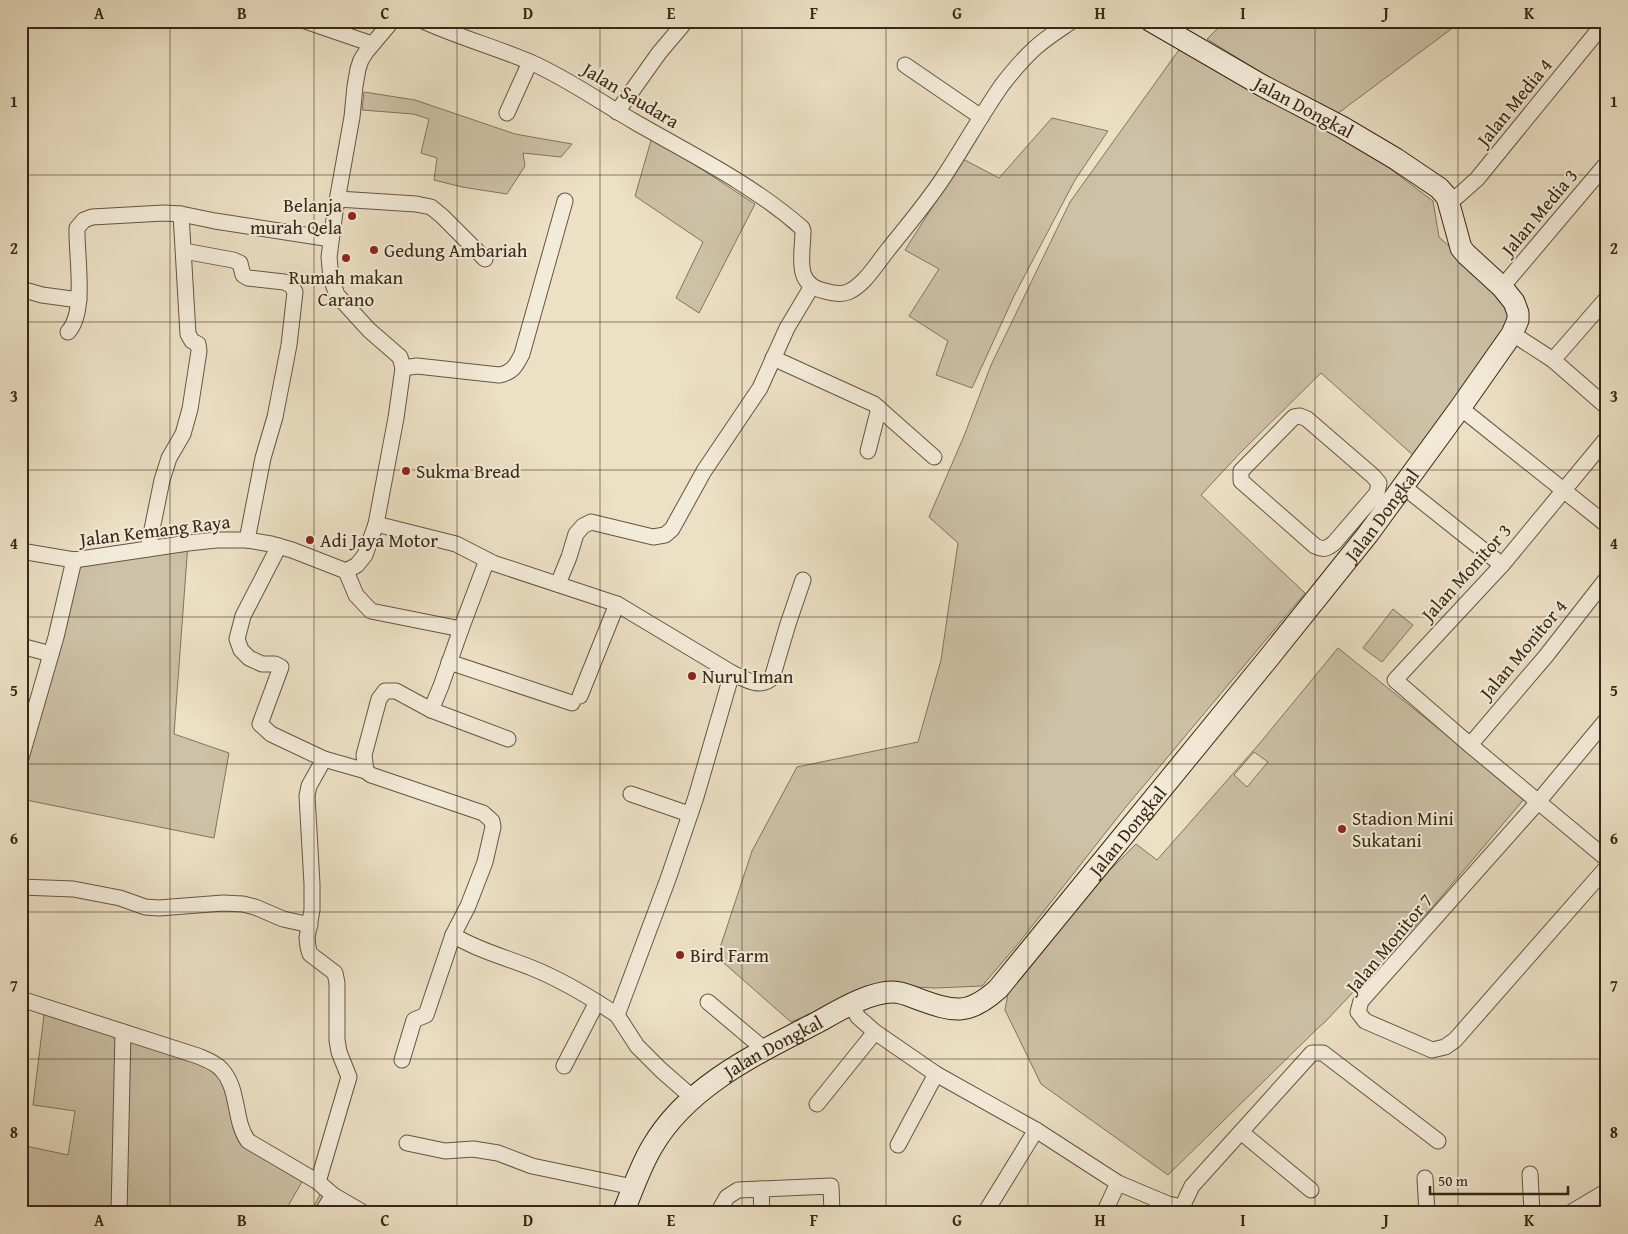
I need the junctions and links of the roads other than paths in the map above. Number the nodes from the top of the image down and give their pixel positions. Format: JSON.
{"nodes":[{"id":1,"x":305,"y":21,"type":"edge"},
{"id":2,"x":392,"y":21,"type":"edge"},
{"id":3,"x":423,"y":21,"type":"edge"},
{"id":4,"x":686,"y":21,"type":"edge"},
{"id":5,"x":1072,"y":21,"type":"edge"},
{"id":6,"x":1606,"y":21,"type":"edge"},
{"id":7,"x":1154,"y":22,"type":"edge"},
{"id":8,"x":372,"y":44,"type":"junction"},
{"id":9,"x":530,"y":62,"type":"junction"},
{"id":10,"x":906,"y":65,"type":"dead end"},
{"id":11,"x":617,"y":112,"type":"junction"},
{"id":12,"x":507,"y":113,"type":"dead end"},
{"id":13,"x":980,"y":117,"type":"junction"},
{"id":14,"x":1607,"y":163,"type":"edge"},
{"id":15,"x":338,"y":199,"type":"junction"},
{"id":16,"x":565,"y":201,"type":"dead end"},
{"id":17,"x":1448,"y":203,"type":"junction"},
{"id":18,"x":180,"y":214,"type":"junction"},
{"id":19,"x":331,"y":239,"type":"junction"},
{"id":20,"x":184,"y":251,"type":"junction"},
{"id":21,"x":485,"y":259,"type":"dead end"},
{"id":22,"x":812,"y":286,"type":"junction"},
{"id":23,"x":1502,"y":287,"type":"junction"},
{"id":24,"x":21,"y":289,"type":"edge"},
{"id":25,"x":1607,"y":298,"type":"edge"},
{"id":26,"x":79,"y":300,"type":"junction"},
{"id":27,"x":68,"y":332,"type":"dead end"},
{"id":28,"x":1519,"y":338,"type":"dead end"},
{"id":29,"x":773,"y":358,"type":"junction"},
{"id":30,"x":1553,"y":360,"type":"junction"},
{"id":31,"x":403,"y":368,"type":"junction"},
{"id":32,"x":1607,"y":407,"type":"edge"},
{"id":33,"x":878,"y":408,"type":"junction"},
{"id":34,"x":1468,"y":414,"type":"dead end"},
{"id":35,"x":1607,"y":438,"type":"edge"},
{"id":36,"x":868,"y":451,"type":"dead end"},
{"id":37,"x":934,"y":457,"type":"dead end"},
{"id":38,"x":1564,"y":489,"type":"junction"},
{"id":39,"x":1409,"y":491,"type":"dead end"},
{"id":40,"x":376,"y":524,"type":"junction"},
{"id":41,"x":1607,"y":525,"type":"edge"},
{"id":42,"x":1360,"y":529,"type":"junction"},
{"id":43,"x":247,"y":540,"type":"junction"},
{"id":44,"x":279,"y":546,"type":"junction"},
{"id":45,"x":148,"y":549,"type":"junction"},
{"id":46,"x":21,"y":550,"type":"edge"},
{"id":47,"x":74,"y":560,"type":"junction"},
{"id":48,"x":487,"y":560,"type":"junction"},
{"id":49,"x":1502,"y":565,"type":"junction"},
{"id":50,"x":346,"y":570,"type":"junction"},
{"id":51,"x":1607,"y":578,"type":"edge"},
{"id":52,"x":803,"y":580,"type":"dead end"},
{"id":53,"x":558,"y":584,"type":"junction"},
{"id":54,"x":616,"y":604,"type":"junction"},
{"id":55,"x":461,"y":629,"type":"junction"},
{"id":56,"x":21,"y":646,"type":"edge"},
{"id":57,"x":51,"y":654,"type":"junction"},
{"id":58,"x":449,"y":662,"type":"junction"},
{"id":59,"x":732,"y":673,"type":"junction"},
{"id":60,"x":431,"y":710,"type":"junction"},
{"id":61,"x":1607,"y":719,"type":"edge"},
{"id":62,"x":508,"y":738,"type":"dead end"},
{"id":63,"x":1470,"y":745,"type":"junction"},
{"id":64,"x":21,"y":758,"type":"edge"},
{"id":65,"x":324,"y":759,"type":"junction"},
{"id":66,"x":366,"y":771,"type":"junction"},
{"id":67,"x":631,"y":794,"type":"dead end"},
{"id":68,"x":1538,"y":802,"type":"junction"},
{"id":69,"x":690,"y":814,"type":"junction"},
{"id":70,"x":1607,"y":859,"type":"edge"},
{"id":71,"x":1607,"y":867,"type":"edge"},
{"id":72,"x":21,"y":887,"type":"edge"},
{"id":73,"x":310,"y":925,"type":"junction"},
{"id":74,"x":453,"y":935,"type":"junction"},
{"id":75,"x":21,"y":999,"type":"edge"},
{"id":76,"x":597,"y":1002,"type":"junction"},
{"id":77,"x":708,"y":1002,"type":"dead end"},
{"id":78,"x":851,"y":1004,"type":"junction"},
{"id":79,"x":617,"y":1015,"type":"junction"},
{"id":80,"x":123,"y":1032,"type":"junction"},
{"id":81,"x":875,"y":1032,"type":"junction"},
{"id":82,"x":764,"y":1050,"type":"junction"},
{"id":83,"x":402,"y":1060,"type":"dead end"},
{"id":84,"x":564,"y":1066,"type":"dead end"},
{"id":85,"x":936,"y":1074,"type":"junction"},
{"id":86,"x":694,"y":1098,"type":"junction"},
{"id":87,"x":817,"y":1104,"type":"dead end"},
{"id":88,"x":1036,"y":1130,"type":"junction"},
{"id":89,"x":1241,"y":1132,"type":"junction"},
{"id":90,"x":1438,"y":1141,"type":"dead end"},
{"id":91,"x":407,"y":1143,"type":"dead end"},
{"id":92,"x":898,"y":1145,"type":"dead end"},
{"id":93,"x":1530,"y":1174,"type":"dead end"},
{"id":94,"x":1425,"y":1178,"type":"dead end"},
{"id":95,"x":318,"y":1182,"type":"junction"},
{"id":96,"x":1118,"y":1183,"type":"junction"},
{"id":97,"x":633,"y":1187,"type":"junction"},
{"id":98,"x":761,"y":1189,"type":"junction"},
{"id":99,"x":1311,"y":1190,"type":"dead end"},
{"id":100,"x":1607,"y":1191,"type":"edge"},
{"id":101,"x":333,"y":1195,"type":"junction"},
{"id":102,"x":1181,"y":1210,"type":"edge"},
{"id":103,"x":119,"y":1213,"type":"edge"},
{"id":104,"x":322,"y":1213,"type":"edge"},
{"id":105,"x":364,"y":1213,"type":"edge"},
{"id":106,"x":623,"y":1213,"type":"edge"},
{"id":107,"x":718,"y":1213,"type":"edge"},
{"id":108,"x":762,"y":1213,"type":"edge"},
{"id":109,"x":832,"y":1213,"type":"edge"},
{"id":110,"x":985,"y":1213,"type":"edge"},
{"id":111,"x":1104,"y":1213,"type":"edge"},
{"id":112,"x":1427,"y":1213,"type":"edge"},
{"id":113,"x":1532,"y":1213,"type":"edge"},
{"id":114,"x":1570,"y":1213,"type":"edge"}],
"edges":[{"from":1,"to":8,"type":"street"},
{"from":2,"to":8,"type":"street"},
{"from":3,"to":9,"type":"street","name":"Jalan Saudara"},
{"from":4,"to":11,"type":"street"},
{"from":5,"to":13,"type":"street"},
{"from":6,"to":17,"type":"street","name":"Jalan Media 4"},
{"from":7,"to":17,"type":"street","name":"Jalan Dongkal"},
{"from":8,"to":15,"type":"street"},
{"from":9,"to":11,"type":"street","name":"Jalan Saudara"},
{"from":9,"to":12,"type":"street"},
{"from":10,"to":13,"type":"street"},
{"from":11,"to":22,"type":"street","name":"Jalan Saudara"},
{"from":13,"to":22,"type":"street"},
{"from":14,"to":23,"type":"street","name":"Jalan Media 3"},
{"from":15,"to":19,"type":"street"},
{"from":15,"to":21,"type":"street"},
{"from":16,"to":31,"type":"street"},
{"from":17,"to":23,"type":"street","name":"Jalan Dongkal"},
{"from":18,"to":19,"type":"street"},
{"from":18,"to":20,"type":"street"},
{"from":18,"to":26,"type":"street"},
{"from":19,"to":31,"type":"street"},
{"from":20,"to":43,"type":"street"},
{"from":20,"to":45,"type":"street"},
{"from":22,"to":29,"type":"street"},
{"from":23,"to":42,"type":"street","name":"Jalan Dongkal"},
{"from":24,"to":26,"type":"street"},
{"from":25,"to":30,"type":"street"},
{"from":26,"to":27,"type":"street"},
{"from":28,"to":30,"type":"street"},
{"from":29,"to":33,"type":"street"},
{"from":29,"to":53,"type":"street"},
{"from":30,"to":32,"type":"street"},
{"from":31,"to":40,"type":"street"},
{"from":33,"to":36,"type":"street"},
{"from":33,"to":37,"type":"street"},
{"from":34,"to":38,"type":"street"},
{"from":35,"to":38,"type":"street","name":"Jalan Monitor 3"},
{"from":38,"to":41,"type":"street"},
{"from":38,"to":49,"type":"street","name":"Jalan Monitor 3"},
{"from":39,"to":49,"type":"street"},
{"from":40,"to":48,"type":"street"},
{"from":40,"to":50,"type":"street"},
{"from":42,"to":42,"type":"street"},
{"from":42,"to":78,"type":"street","name":"Jalan Dongkal"},
{"from":43,"to":44,"type":"street","name":"Jalan Kemang Raya"},
{"from":43,"to":45,"type":"street","name":"Jalan Kemang Raya"},
{"from":44,"to":50,"type":"street","name":"Jalan Kemang Raya"},
{"from":44,"to":65,"type":"street"},
{"from":45,"to":47,"type":"street","name":"Jalan Kemang Raya"},
{"from":46,"to":47,"type":"street"},
{"from":47,"to":57,"type":"street","name":"Jalan Kemang Raya"},
{"from":48,"to":53,"type":"street"},
{"from":48,"to":55,"type":"street"},
{"from":49,"to":63,"type":"street","name":"Jalan Monitor 3"},
{"from":50,"to":55,"type":"street"},
{"from":51,"to":63,"type":"street","name":"Jalan Monitor 4"},
{"from":52,"to":59,"type":"street"},
{"from":53,"to":54,"type":"street"},
{"from":54,"to":58,"type":"street"},
{"from":54,"to":59,"type":"street"},
{"from":55,"to":58,"type":"street"},
{"from":56,"to":57,"type":"street"},
{"from":57,"to":64,"type":"street","name":"Jalan Kemang Raya"},
{"from":58,"to":60,"type":"street"},
{"from":59,"to":69,"type":"street"},
{"from":60,"to":62,"type":"street"},
{"from":60,"to":66,"type":"street"},
{"from":61,"to":68,"type":"street"},
{"from":63,"to":68,"type":"street"},
{"from":65,"to":66,"type":"street"},
{"from":65,"to":73,"type":"street"},
{"from":66,"to":74,"type":"street"},
{"from":67,"to":69,"type":"street"},
{"from":68,"to":70,"type":"street"},
{"from":68,"to":71,"type":"street","name":"Jalan Monitor 7"},
{"from":69,"to":79,"type":"street"},
{"from":72,"to":73,"type":"street"},
{"from":73,"to":95,"type":"street"},
{"from":74,"to":76,"type":"street"},
{"from":74,"to":83,"type":"street"},
{"from":75,"to":80,"type":"street"},
{"from":76,"to":79,"type":"street"},
{"from":76,"to":84,"type":"street"},
{"from":77,"to":82,"type":"street"},
{"from":78,"to":81,"type":"street"},
{"from":78,"to":82,"type":"street","name":"Jalan Dongkal"},
{"from":79,"to":86,"type":"street"},
{"from":80,"to":95,"type":"street"},
{"from":80,"to":103,"type":"street"},
{"from":81,"to":85,"type":"street"},
{"from":81,"to":87,"type":"street"},
{"from":82,"to":86,"type":"street","name":"Jalan Dongkal"},
{"from":85,"to":88,"type":"street"},
{"from":85,"to":92,"type":"street"},
{"from":86,"to":97,"type":"street","name":"Jalan Dongkal"},
{"from":88,"to":96,"type":"street"},
{"from":88,"to":110,"type":"street"},
{"from":89,"to":90,"type":"street"},
{"from":89,"to":99,"type":"street"},
{"from":89,"to":102,"type":"street"},
{"from":91,"to":97,"type":"street"},
{"from":93,"to":113,"type":"street"},
{"from":94,"to":112,"type":"street"},
{"from":95,"to":101,"type":"street"},
{"from":96,"to":102,"type":"street"},
{"from":96,"to":111,"type":"street"},
{"from":97,"to":106,"type":"street","name":"Jalan Dongkal"},
{"from":98,"to":107,"type":"street"},
{"from":98,"to":108,"type":"street"},
{"from":98,"to":109,"type":"street"},
{"from":100,"to":114,"type":"street"},
{"from":101,"to":104,"type":"street"},
{"from":101,"to":105,"type":"street"}]}
